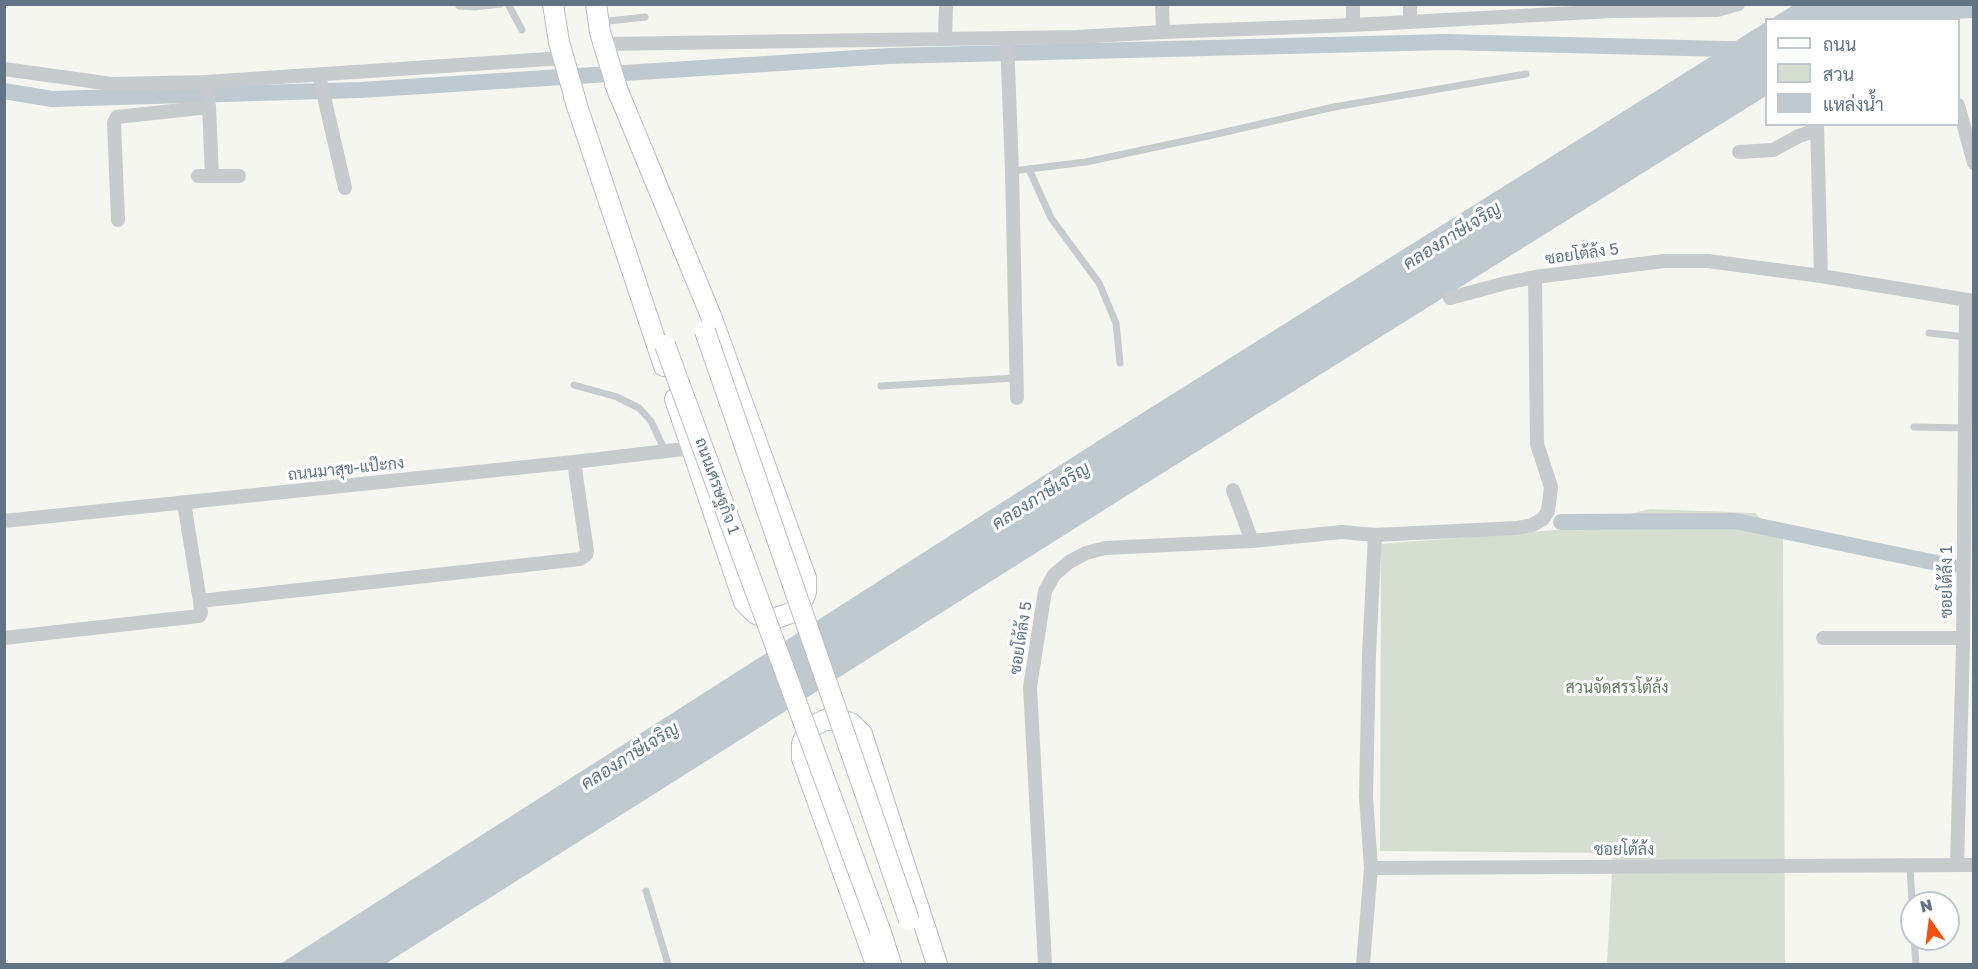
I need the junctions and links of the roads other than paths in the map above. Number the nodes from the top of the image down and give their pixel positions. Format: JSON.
{"nodes":[{"id":1,"x":458,"y":4,"type":"edge"},
{"id":2,"x":500,"y":4,"type":"edge"},
{"id":3,"x":508,"y":4,"type":"edge"},
{"id":4,"x":553,"y":4,"type":"edge"},
{"id":5,"x":946,"y":4,"type":"edge"},
{"id":6,"x":1162,"y":4,"type":"edge"},
{"id":7,"x":1353,"y":4,"type":"edge"},
{"id":8,"x":1410,"y":4,"type":"edge"},
{"id":9,"x":1738,"y":4,"type":"edge"},
{"id":10,"x":1612,"y":8,"type":"edge"},
{"id":11,"x":1557,"y":10,"type":"edge"},
{"id":12,"x":598,"y":13,"type":"edge"},
{"id":13,"x":645,"y":17,"type":"dead end"},
{"id":14,"x":1410,"y":22,"type":"junction"},
{"id":15,"x":1353,"y":25,"type":"junction"},
{"id":16,"x":522,"y":30,"type":"dead end"},
{"id":17,"x":1163,"y":32,"type":"junction"},
{"id":18,"x":945,"y":39,"type":"junction"},
{"id":19,"x":1007,"y":39,"type":"junction"},
{"id":20,"x":603,"y":44,"type":"junction"},
{"id":21,"x":563,"y":58,"type":"junction"},
{"id":22,"x":4,"y":69,"type":"edge"},
{"id":23,"x":1526,"y":74,"type":"dead end"},
{"id":24,"x":319,"y":75,"type":"junction"},
{"id":25,"x":206,"y":82,"type":"junction"},
{"id":26,"x":615,"y":84,"type":"junction"},
{"id":27,"x":574,"y":97,"type":"junction"},
{"id":28,"x":209,"y":106,"type":"junction"},
{"id":29,"x":1960,"y":110,"type":"edge"},
{"id":30,"x":1817,"y":127,"type":"edge"},
{"id":31,"x":1738,"y":152,"type":"dead end"},
{"id":32,"x":1974,"y":163,"type":"edge"},
{"id":33,"x":1029,"y":169,"type":"junction"},
{"id":34,"x":1012,"y":171,"type":"junction"},
{"id":35,"x":198,"y":176,"type":"dead end"},
{"id":36,"x":212,"y":176,"type":"junction"},
{"id":37,"x":239,"y":176,"type":"dead end"},
{"id":38,"x":345,"y":188,"type":"dead end"},
{"id":39,"x":118,"y":220,"type":"dead end"},
{"id":40,"x":1821,"y":276,"type":"junction"},
{"id":41,"x":1535,"y":277,"type":"junction"},
{"id":42,"x":1450,"y":298,"type":"dead end"},
{"id":43,"x":1970,"y":300,"type":"edge"},
{"id":44,"x":1929,"y":333,"type":"dead end"},
{"id":45,"x":1966,"y":337,"type":"junction"},
{"id":46,"x":1120,"y":363,"type":"dead end"},
{"id":47,"x":1016,"y":378,"type":"junction"},
{"id":48,"x":574,"y":385,"type":"dead end"},
{"id":49,"x":881,"y":386,"type":"dead end"},
{"id":50,"x":1017,"y":398,"type":"dead end"},
{"id":51,"x":1914,"y":427,"type":"dead end"},
{"id":52,"x":1965,"y":428,"type":"junction"},
{"id":53,"x":692,"y":448,"type":"junction"},
{"id":54,"x":665,"y":451,"type":"junction"},
{"id":55,"x":574,"y":462,"type":"junction"},
{"id":56,"x":1233,"y":490,"type":"dead end"},
{"id":57,"x":184,"y":502,"type":"junction"},
{"id":58,"x":4,"y":521,"type":"edge"},
{"id":59,"x":1375,"y":536,"type":"junction"},
{"id":60,"x":1252,"y":541,"type":"junction"},
{"id":61,"x":200,"y":601,"type":"junction"},
{"id":62,"x":4,"y":638,"type":"edge"},
{"id":63,"x":1823,"y":638,"type":"dead end"},
{"id":64,"x":1964,"y":638,"type":"junction"},
{"id":65,"x":1968,"y":659,"type":"edge"},
{"id":66,"x":1957,"y":864,"type":"junction"},
{"id":67,"x":1974,"y":865,"type":"edge"},
{"id":68,"x":1910,"y":866,"type":"junction"},
{"id":69,"x":1371,"y":868,"type":"junction"},
{"id":70,"x":646,"y":891,"type":"dead end"},
{"id":71,"x":1911,"y":891,"type":"edge"},
{"id":72,"x":668,"y":964,"type":"edge"},
{"id":73,"x":876,"y":964,"type":"edge"},
{"id":74,"x":891,"y":964,"type":"edge"},
{"id":75,"x":924,"y":964,"type":"edge"},
{"id":76,"x":937,"y":964,"type":"edge"},
{"id":77,"x":1045,"y":964,"type":"edge"},
{"id":78,"x":1363,"y":964,"type":"edge"}],
"edges":[{"from":1,"to":2,"type":"lane"},
{"from":3,"to":16,"type":"lane"},
{"from":4,"to":21,"type":"main road","name":"ถนนเศรษฐกิจ 1"},
{"from":5,"to":18,"type":"street"},
{"from":6,"to":17,"type":"street"},
{"from":7,"to":15,"type":"street"},
{"from":8,"to":14,"type":"street"},
{"from":9,"to":10,"type":"street"},
{"from":10,"to":11,"type":"street"},
{"from":11,"to":14,"type":"street"},
{"from":12,"to":13,"type":"lane"},
{"from":12,"to":20,"type":"main road"},
{"from":14,"to":15,"type":"street"},
{"from":15,"to":17,"type":"street"},
{"from":17,"to":19,"type":"street"},
{"from":18,"to":19,"type":"street"},
{"from":18,"to":20,"type":"street"},
{"from":19,"to":34,"type":"street"},
{"from":20,"to":26,"type":"main road"},
{"from":21,"to":24,"type":"street"},
{"from":21,"to":27,"type":"main road","name":"ถนนเศรษฐกิจ 1"},
{"from":22,"to":25,"type":"street"},
{"from":23,"to":33,"type":"lane"},
{"from":24,"to":25,"type":"street"},
{"from":24,"to":38,"type":"street"},
{"from":25,"to":28,"type":"street"},
{"from":26,"to":53,"type":"main road"},
{"from":26,"to":75,"type":"main road","bridge":true},
{"from":27,"to":53,"type":"main road"},
{"from":27,"to":74,"type":"main road","name":"ถนนเศรษฐกิจ 1","bridge":true},
{"from":28,"to":36,"type":"street"},
{"from":28,"to":39,"type":"street"},
{"from":29,"to":32,"type":"street"},
{"from":30,"to":31,"type":"street"},
{"from":30,"to":40,"type":"street"},
{"from":33,"to":34,"type":"lane"},
{"from":33,"to":46,"type":"lane"},
{"from":34,"to":47,"type":"street"},
{"from":35,"to":36,"type":"street"},
{"from":36,"to":37,"type":"street"},
{"from":40,"to":41,"type":"street","name":"ซอยโต้ล้ง 5"},
{"from":40,"to":43,"type":"street","name":"ซอยโต้ล้ง 5"},
{"from":41,"to":42,"type":"street"},
{"from":41,"to":59,"type":"street","name":"ซอยโต้ล้ง 5"},
{"from":43,"to":45,"type":"street","name":"ซอยโต้ล้ง 1"},
{"from":44,"to":45,"type":"lane"},
{"from":45,"to":52,"type":"street","name":"ซอยโต้ล้ง 1"},
{"from":47,"to":49,"type":"lane"},
{"from":47,"to":50,"type":"street"},
{"from":48,"to":54,"type":"lane"},
{"from":51,"to":52,"type":"lane"},
{"from":52,"to":64,"type":"street","name":"ซอยโต้ล้ง 1"},
{"from":53,"to":54,"type":"street","name":"ถนนมาสุข-แป๊ะกง"},
{"from":54,"to":55,"type":"street","name":"ถนนมาสุข-แป๊ะกง"},
{"from":55,"to":57,"type":"street","name":"ถนนมาสุข-แป๊ะกง"},
{"from":55,"to":61,"type":"street"},
{"from":56,"to":60,"type":"street"},
{"from":57,"to":58,"type":"street","name":"ถนนมาสุข-แป๊ะกง"},
{"from":57,"to":61,"type":"street"},
{"from":59,"to":60,"type":"street","name":"ซอยโต้ล้ง 5"},
{"from":59,"to":69,"type":"street"},
{"from":60,"to":77,"type":"street","name":"ซอยโต้ล้ง 5"},
{"from":61,"to":62,"type":"street"},
{"from":63,"to":64,"type":"street"},
{"from":64,"to":65,"type":"street","name":"ซอยโต้ล้ง 1"},
{"from":65,"to":66,"type":"street","name":"ซอยโต้ล้ง 1"},
{"from":66,"to":67,"type":"street","name":"ซอยโต้ล้ง"},
{"from":66,"to":68,"type":"street","name":"ซอยโต้ล้ง"},
{"from":68,"to":69,"type":"street","name":"ซอยโต้ล้ง"},
{"from":68,"to":71,"type":"lane"},
{"from":69,"to":78,"type":"street"},
{"from":70,"to":72,"type":"lane"},
{"from":73,"to":76,"type":"main road"}]}
